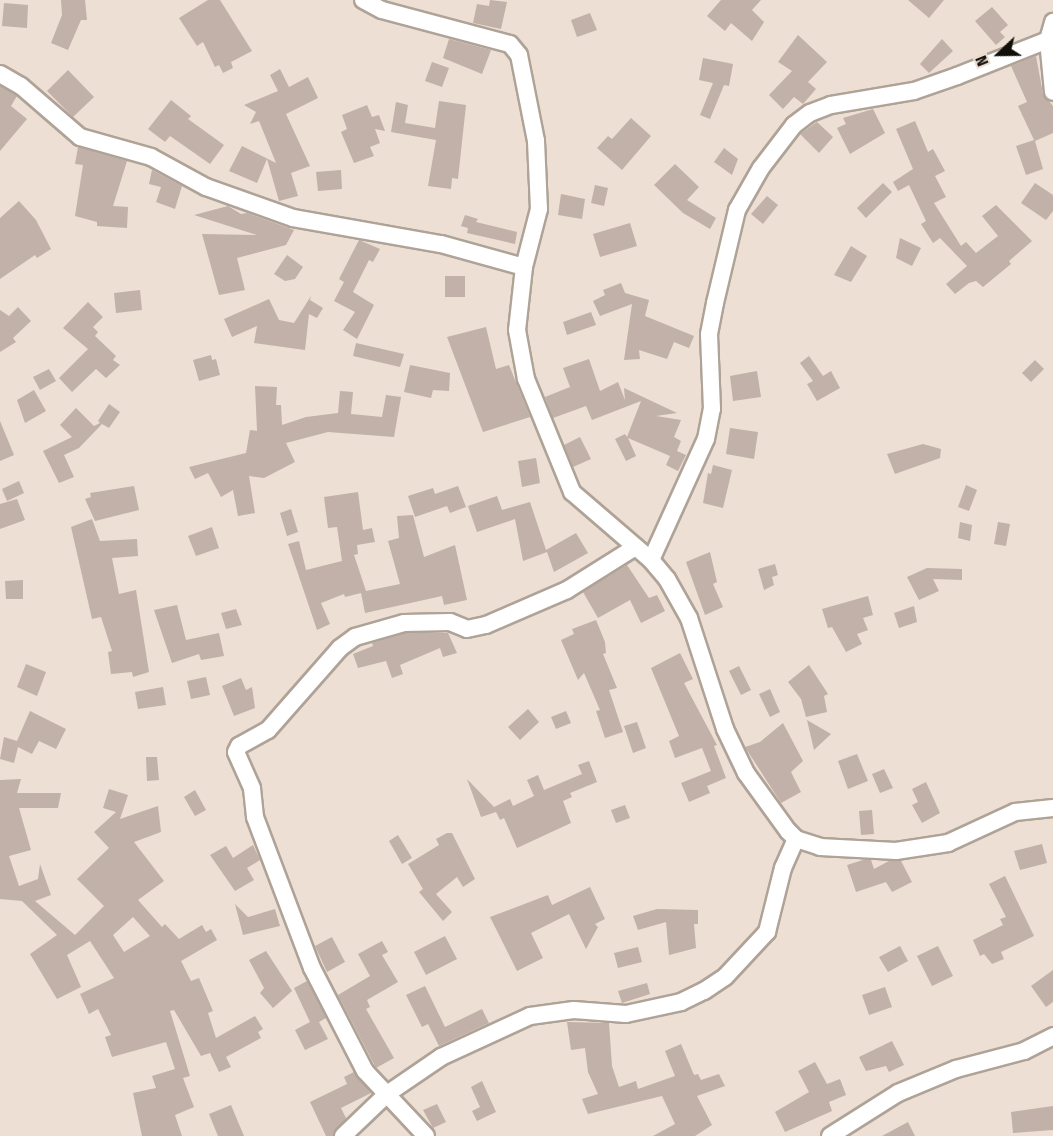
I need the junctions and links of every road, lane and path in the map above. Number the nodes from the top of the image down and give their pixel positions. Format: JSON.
{"nodes":[{"id":1,"x":363,"y":0,"type":"edge"},
{"id":2,"x":1053,"y":22,"type":"edge"},
{"id":3,"x":1048,"y":40,"type":"junction"},
{"id":4,"x":0,"y":74,"type":"edge"},
{"id":5,"x":1053,"y":92,"type":"edge"},
{"id":6,"x":524,"y":267,"type":"junction"},
{"id":7,"x":634,"y":548,"type":"junction"},
{"id":8,"x":651,"y":560,"type":"junction"},
{"id":9,"x":1053,"y":808,"type":"edge"},
{"id":10,"x":796,"y":839,"type":"junction"},
{"id":11,"x":1053,"y":1036,"type":"edge"},
{"id":12,"x":387,"y":1094,"type":"junction"},
{"id":13,"x":343,"y":1136,"type":"edge"},
{"id":14,"x":426,"y":1136,"type":"edge"},
{"id":15,"x":830,"y":1136,"type":"edge"}],
"edges":[{"from":1,"to":6,"type":"street"},
{"from":2,"to":3,"type":"street"},
{"from":3,"to":5,"type":"street"},
{"from":3,"to":8,"type":"street"},
{"from":4,"to":6,"type":"street"},
{"from":6,"to":7,"type":"street"},
{"from":7,"to":8,"type":"street"},
{"from":7,"to":12,"type":"street"},
{"from":8,"to":10,"type":"street"},
{"from":9,"to":10,"type":"street"},
{"from":10,"to":12,"type":"street"},
{"from":11,"to":15,"type":"street"},
{"from":12,"to":13,"type":"street"},
{"from":12,"to":14,"type":"street"}]}
